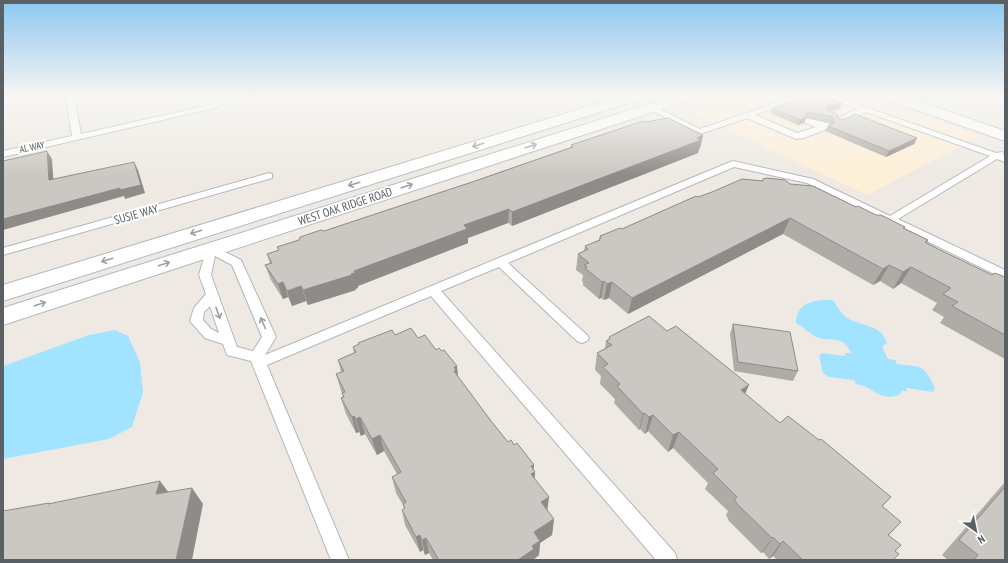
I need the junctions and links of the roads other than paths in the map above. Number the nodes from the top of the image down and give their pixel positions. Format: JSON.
{"nodes":[{"id":1,"x":74,"y":122,"type":"edge"},
{"id":2,"x":145,"y":122,"type":"edge"},
{"id":3,"x":575,"y":122,"type":"edge"},
{"id":4,"x":583,"y":122,"type":"edge"},
{"id":5,"x":682,"y":122,"type":"edge"},
{"id":6,"x":727,"y":122,"type":"edge"},
{"id":7,"x":764,"y":122,"type":"edge"},
{"id":8,"x":812,"y":122,"type":"edge"},
{"id":9,"x":903,"y":122,"type":"edge"},
{"id":10,"x":966,"y":122,"type":"edge"},
{"id":11,"x":1005,"y":136,"type":"edge"},
{"id":12,"x":77,"y":138,"type":"junction"},
{"id":13,"x":1005,"y":151,"type":"edge"},
{"id":14,"x":3,"y":154,"type":"edge"},
{"id":15,"x":1001,"y":158,"type":"edge"},
{"id":16,"x":269,"y":176,"type":"dead end"},
{"id":17,"x":890,"y":220,"type":"junction"},
{"id":18,"x":211,"y":249,"type":"junction"},
{"id":19,"x":3,"y":252,"type":"edge"},
{"id":20,"x":500,"y":262,"type":"junction"},
{"id":21,"x":1005,"y":275,"type":"edge"},
{"id":22,"x":433,"y":290,"type":"junction"},
{"id":23,"x":3,"y":293,"type":"edge"},
{"id":24,"x":212,"y":295,"type":"junction"},
{"id":25,"x":3,"y":316,"type":"edge"},
{"id":26,"x":582,"y":338,"type":"dead end"},
{"id":27,"x":228,"y":340,"type":"junction"},
{"id":28,"x":257,"y":360,"type":"junction"},
{"id":29,"x":340,"y":560,"type":"edge"},
{"id":30,"x":667,"y":560,"type":"edge"}],
"edges":[{"from":1,"to":12,"type":"lane"},
{"from":2,"to":12,"type":"lane","name":"AL WAY"},
{"from":3,"to":23,"type":"street","name":"WEST OAK RIDGE ROAD","one_way":true},
{"from":18,"to":4,"type":"street","name":"WEST OAK RIDGE ROAD","one_way":true},
{"from":5,"to":6,"type":"lane"},
{"from":7,"to":8,"type":"lane"},
{"from":9,"to":15,"type":"lane"},
{"from":10,"to":11,"type":"street"},
{"from":12,"to":14,"type":"lane","name":"AL WAY"},
{"from":13,"to":15,"type":"lane"},
{"from":15,"to":17,"type":"lane"},
{"from":16,"to":19,"type":"lane","name":"SUSIE WAY"},
{"from":17,"to":20,"type":"lane"},
{"from":17,"to":21,"type":"lane"},
{"from":18,"to":24,"type":"lane"},
{"from":25,"to":18,"type":"street","name":"WEST OAK RIDGE ROAD","one_way":true},
{"from":28,"to":18,"type":"lane","one_way":true},
{"from":20,"to":22,"type":"lane"},
{"from":20,"to":26,"type":"lane"},
{"from":22,"to":28,"type":"lane"},
{"from":22,"to":30,"type":"lane"},
{"from":24,"to":27,"type":"lane","one_way":true},
{"from":24,"to":27,"type":"lane"},
{"from":27,"to":28,"type":"lane"},
{"from":28,"to":29,"type":"lane"}]}
